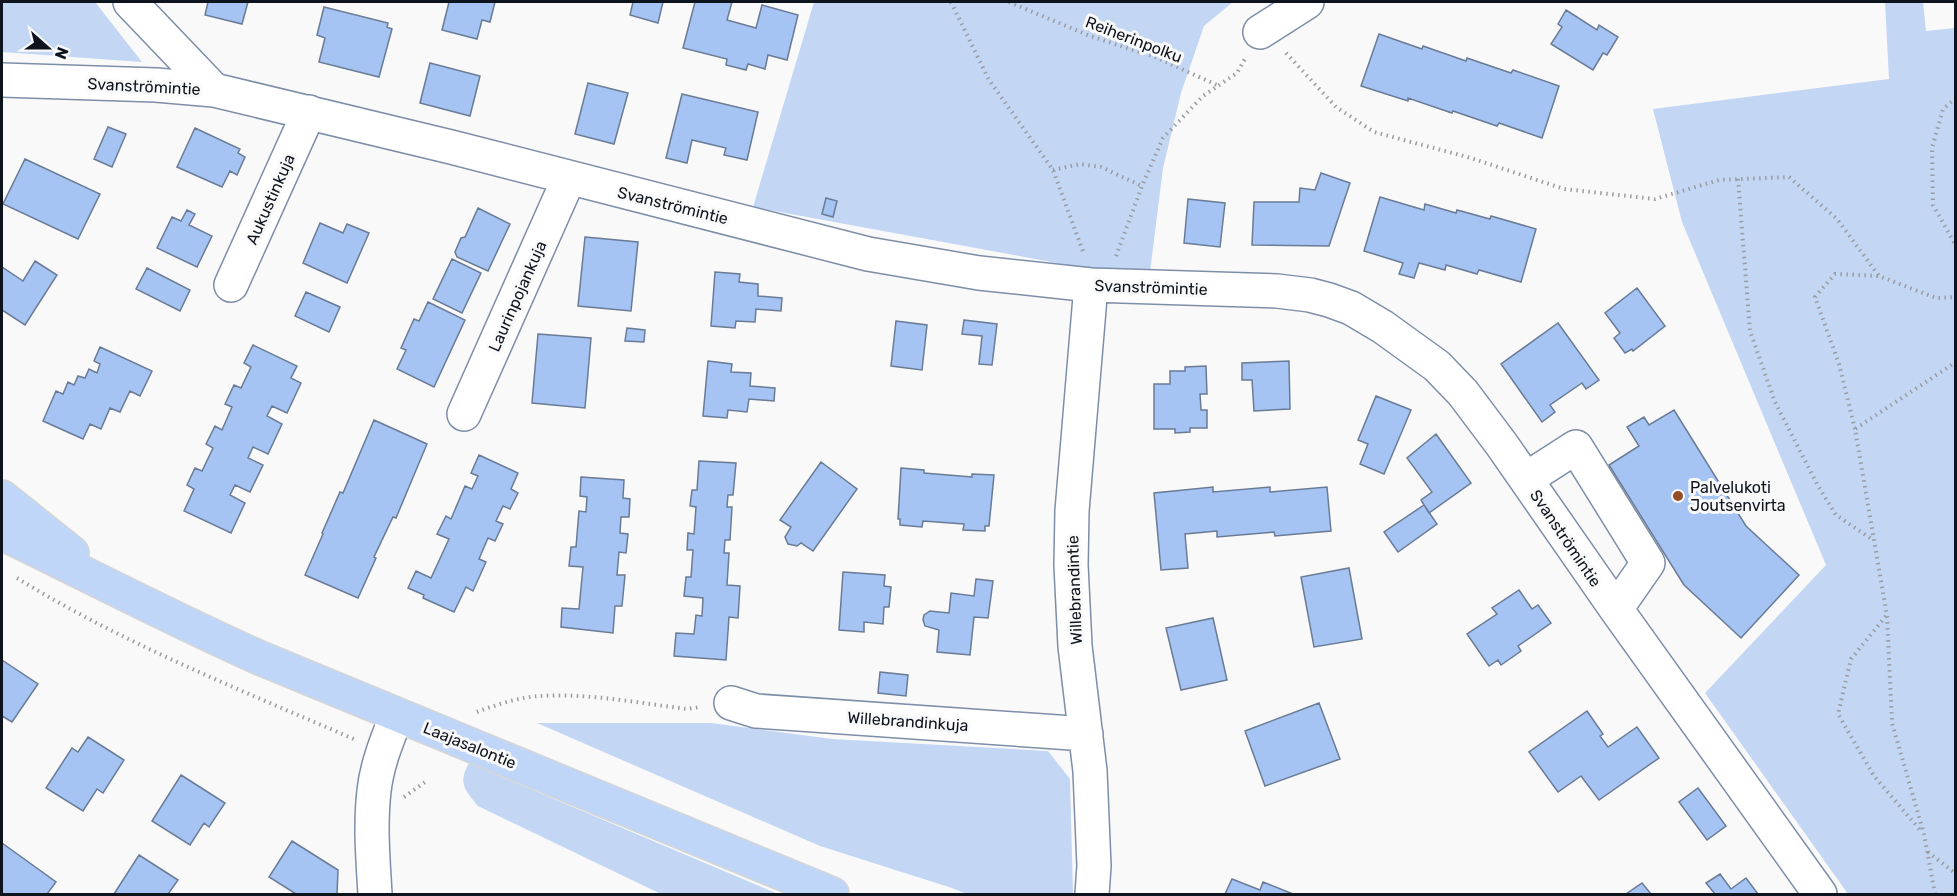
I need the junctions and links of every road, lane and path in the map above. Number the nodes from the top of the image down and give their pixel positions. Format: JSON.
{"nodes":[{"id":1,"x":130,"y":2,"type":"edge"},
{"id":2,"x":951,"y":2,"type":"edge"},
{"id":3,"x":1009,"y":2,"type":"edge"},
{"id":4,"x":1306,"y":2,"type":"edge"},
{"id":5,"x":1270,"y":39,"type":"joint"},
{"id":6,"x":1237,"y":73,"type":"dead end"},
{"id":7,"x":2,"y":80,"type":"edge"},
{"id":8,"x":1218,"y":86,"type":"junction"},
{"id":9,"x":214,"y":90,"type":"junction"},
{"id":10,"x":1956,"y":98,"type":"edge"},
{"id":11,"x":309,"y":112,"type":"junction"},
{"id":12,"x":1053,"y":170,"type":"junction"},
{"id":13,"x":569,"y":178,"type":"junction"},
{"id":14,"x":1738,"y":179,"type":"junction"},
{"id":15,"x":1142,"y":186,"type":"junction"},
{"id":16,"x":1956,"y":246,"type":"edge"},
{"id":17,"x":1116,"y":262,"type":"dead end"},
{"id":18,"x":1879,"y":276,"type":"junction"},
{"id":19,"x":231,"y":285,"type":"dead end"},
{"id":20,"x":1091,"y":285,"type":"junction"},
{"id":21,"x":1956,"y":297,"type":"edge"},
{"id":22,"x":1956,"y":362,"type":"edge"},
{"id":23,"x":464,"y":414,"type":"dead end"},
{"id":24,"x":1855,"y":429,"type":"junction"},
{"id":25,"x":1526,"y":479,"type":"junction"},
{"id":26,"x":2,"y":497,"type":"edge"},
{"id":27,"x":2,"y":531,"type":"edge"},
{"id":28,"x":1874,"y":541,"type":"junction"},
{"id":29,"x":10,"y":574,"type":"dead end"},
{"id":30,"x":113,"y":586,"type":"junction"},
{"id":31,"x":1616,"y":609,"type":"junction"},
{"id":32,"x":1887,"y":616,"type":"junction"},
{"id":33,"x":731,"y":703,"type":"joint"},
{"id":34,"x":476,"y":713,"type":"dead end"},
{"id":35,"x":397,"y":715,"type":"junction"},
{"id":36,"x":1086,"y":734,"type":"junction"},
{"id":37,"x":363,"y":742,"type":"dead end"},
{"id":38,"x":1924,"y":834,"type":"junction"},
{"id":39,"x":1927,"y":852,"type":"junction"},
{"id":40,"x":1956,"y":874,"type":"edge"},
{"id":41,"x":375,"y":894,"type":"edge"},
{"id":42,"x":832,"y":894,"type":"edge"},
{"id":43,"x":1092,"y":894,"type":"edge"},
{"id":44,"x":1820,"y":894,"type":"edge"},
{"id":45,"x":1935,"y":894,"type":"edge"}],
"edges":[{"from":1,"to":9,"type":"street","name":"Svanströmintie"},
{"from":2,"to":12,"type":"path"},
{"from":3,"to":8,"type":"path","name":"Reiherinpolku"},
{"from":4,"to":5,"type":"street"},
{"from":5,"to":14,"type":"path"},
{"from":6,"to":8,"type":"path"},
{"from":7,"to":9,"type":"street","name":"Svanströmintie"},
{"from":8,"to":15,"type":"path"},
{"from":9,"to":11,"type":"street","name":"Svanströmintie"},
{"from":10,"to":16,"type":"path"},
{"from":11,"to":13,"type":"street","name":"Svanströmintie"},
{"from":11,"to":19,"type":"street","name":"Aukustinkuja"},
{"from":12,"to":15,"type":"path"},
{"from":12,"to":20,"type":"path"},
{"from":13,"to":20,"type":"street","name":"Svanströmintie"},
{"from":13,"to":23,"type":"street","name":"Laurinpojankuja"},
{"from":14,"to":18,"type":"path"},
{"from":14,"to":28,"type":"path"},
{"from":15,"to":17,"type":"path"},
{"from":18,"to":21,"type":"path"},
{"from":18,"to":24,"type":"path"},
{"from":20,"to":25,"type":"street","name":"Svanströmintie"},
{"from":20,"to":36,"type":"street","name":"Willebrandintie"},
{"from":22,"to":24,"type":"path"},
{"from":24,"to":28,"type":"path"},
{"from":25,"to":31,"type":"street","name":"Svanströmintie"},
{"from":25,"to":31,"type":"street"},
{"from":26,"to":30,"type":"main road","name":"Laajasalontie"},
{"from":27,"to":30,"type":"main road","name":"Laajasalontie"},
{"from":28,"to":32,"type":"path"},
{"from":29,"to":37,"type":"path"},
{"from":30,"to":35,"type":"main road","name":"Laajasalontie"},
{"from":31,"to":44,"type":"street","name":"Svanströmintie"},
{"from":32,"to":38,"type":"path"},
{"from":32,"to":38,"type":"path"},
{"from":33,"to":34,"type":"path"},
{"from":33,"to":36,"type":"street","name":"Willebrandinkuja"},
{"from":35,"to":41,"type":"street"},
{"from":35,"to":42,"type":"main road","name":"Laajasalontie"},
{"from":36,"to":43,"type":"street","name":"Willebrandintie"},
{"from":38,"to":39,"type":"path"},
{"from":39,"to":40,"type":"path"},
{"from":39,"to":45,"type":"path"}]}
